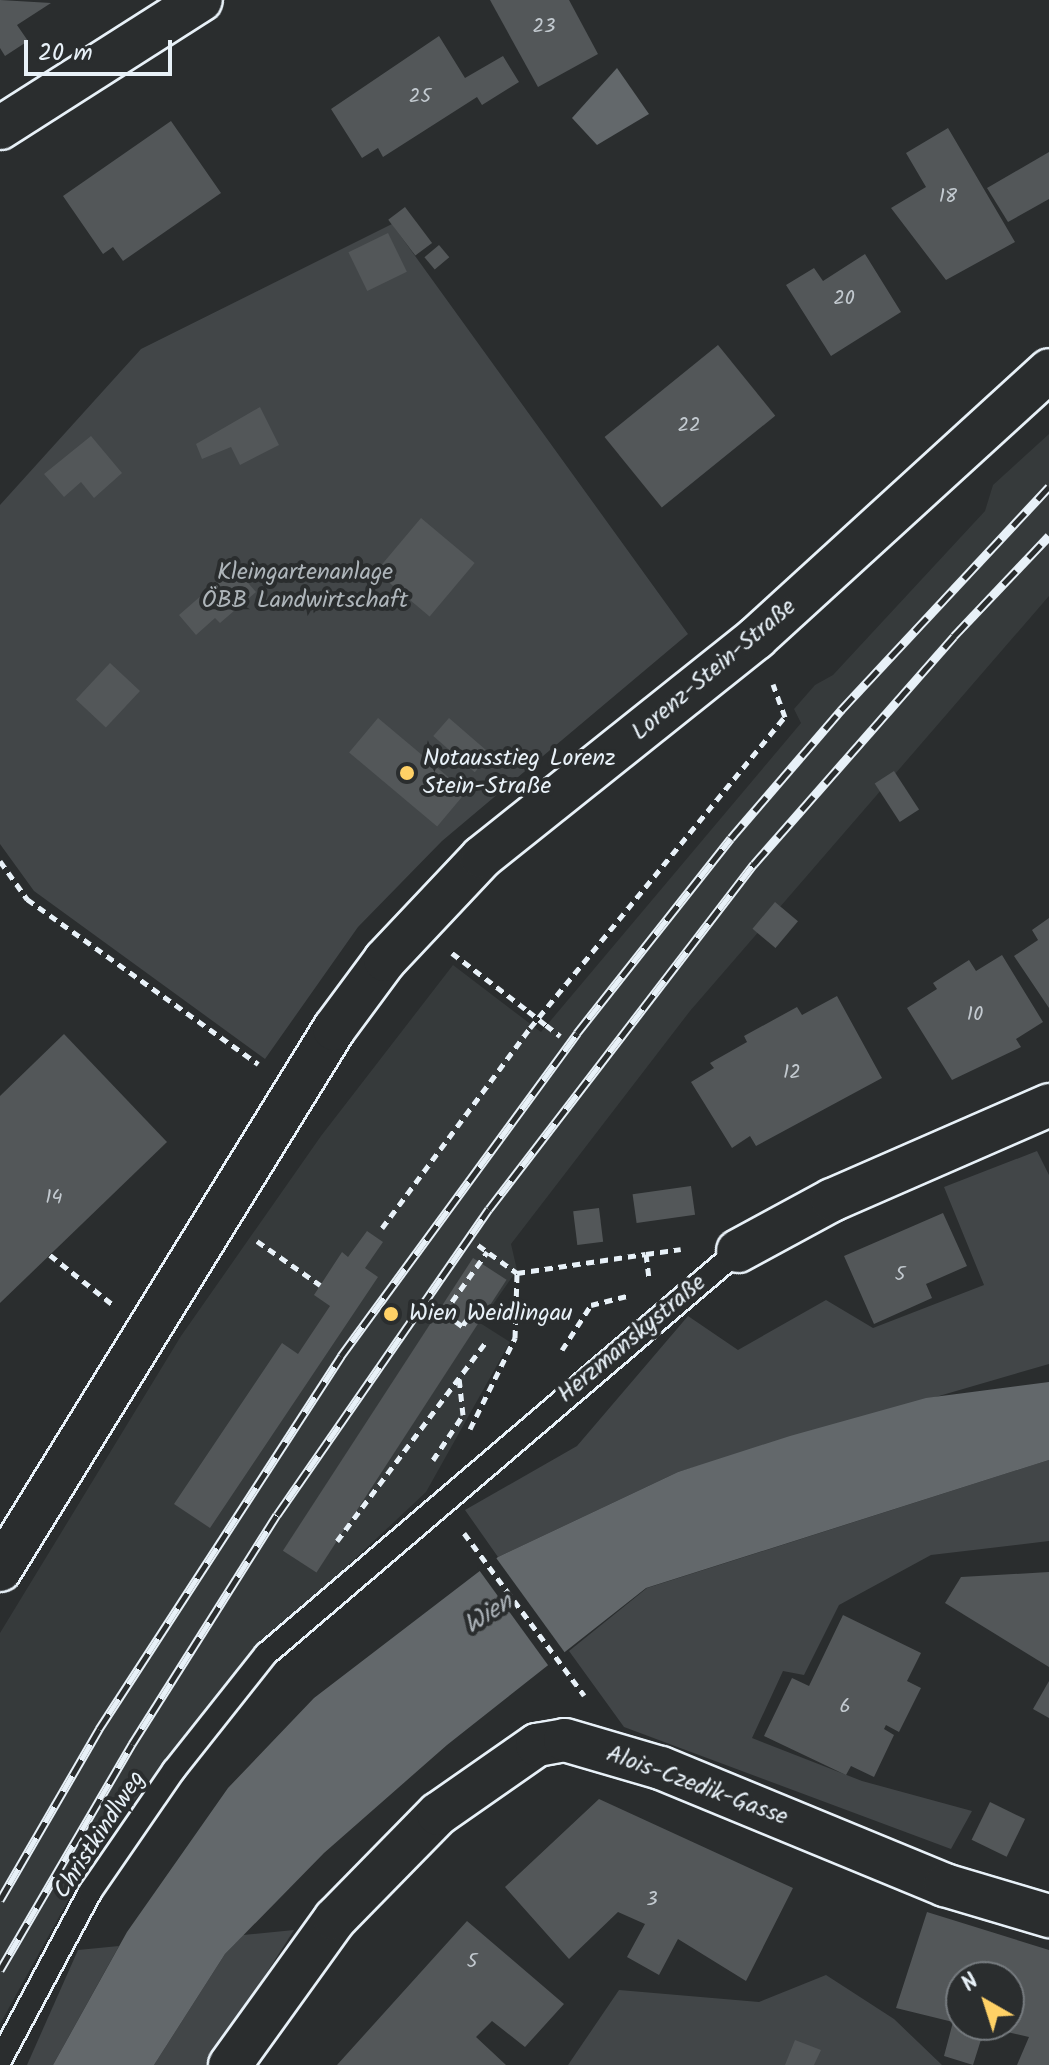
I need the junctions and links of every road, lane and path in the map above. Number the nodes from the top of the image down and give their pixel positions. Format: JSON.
{"nodes":[{"id":1,"x":201,"y":0,"type":"edge"},
{"id":2,"x":0,"y":128,"type":"edge"},
{"id":3,"x":1049,"y":370,"type":"edge"},
{"id":4,"x":756,"y":638,"type":"junction"},
{"id":5,"x":0,"y":861,"type":"edge"},
{"id":6,"x":528,"y":1011,"type":"dead end"},
{"id":7,"x":560,"y":1036,"type":"dead end"},
{"id":8,"x":283,"y":1080,"type":"junction"},
{"id":9,"x":1049,"y":1105,"type":"edge"},
{"id":10,"x":382,"y":1228,"type":"dead end"},
{"id":11,"x":243,"y":1231,"type":"dead end"},
{"id":12,"x":478,"y":1245,"type":"dead end"},
{"id":13,"x":685,"y":1249,"type":"dead end"},
{"id":14,"x":738,"y":1251,"type":"joint"},
{"id":15,"x":487,"y":1252,"type":"junction"},
{"id":16,"x":646,"y":1254,"type":"junction"},
{"id":17,"x":50,"y":1255,"type":"dead end"},
{"id":18,"x":517,"y":1273,"type":"junction"},
{"id":19,"x":320,"y":1285,"type":"dead end"},
{"id":20,"x":645,"y":1285,"type":"dead end"},
{"id":21,"x":640,"y":1293,"type":"dead end"},
{"id":22,"x":476,"y":1307,"type":"dead end"},
{"id":23,"x":119,"y":1310,"type":"dead end"},
{"id":24,"x":485,"y":1343,"type":"dead end"},
{"id":25,"x":557,"y":1359,"type":"dead end"},
{"id":26,"x":459,"y":1379,"type":"junction"},
{"id":27,"x":466,"y":1437,"type":"dead end"},
{"id":28,"x":426,"y":1470,"type":"dead end"},
{"id":29,"x":456,"y":1522,"type":"dead end"},
{"id":30,"x":329,"y":1551,"type":"dead end"},
{"id":31,"x":0,"y":1570,"type":"edge"},
{"id":32,"x":266,"y":1654,"type":"joint"},
{"id":33,"x":593,"y":1707,"type":"dead end"},
{"id":34,"x":1049,"y":1916,"type":"edge"},
{"id":35,"x":0,"y":2060,"type":"edge"},
{"id":36,"x":230,"y":2065,"type":"edge"}],
"edges":[{"from":1,"to":2,"type":"street"},
{"from":3,"to":4,"type":"street","name":"Lorenz-Stein-Straße"},
{"from":4,"to":8,"type":"street","name":"Lorenz-Stein-Straße"},
{"from":4,"to":10,"type":"path"},
{"from":5,"to":8,"type":"path"},
{"from":6,"to":7,"type":"path","bridge":true},
{"from":8,"to":31,"type":"street"},
{"from":9,"to":14,"type":"street","name":"Herzmanskystraße"},
{"from":11,"to":19,"type":"path"},
{"from":12,"to":15,"type":"path"},
{"from":13,"to":16,"type":"path"},
{"from":14,"to":32,"type":"lane","name":"Herzmanskystraße"},
{"from":15,"to":18,"type":"path"},
{"from":15,"to":22,"type":"path"},
{"from":16,"to":18,"type":"path"},
{"from":16,"to":20,"type":"path"},
{"from":17,"to":23,"type":"path"},
{"from":18,"to":27,"type":"path"},
{"from":21,"to":25,"type":"path"},
{"from":24,"to":26,"type":"path"},
{"from":26,"to":28,"type":"path"},
{"from":26,"to":30,"type":"path"},
{"from":29,"to":33,"type":"path"},
{"from":32,"to":35,"type":"lane","name":"Christkindlweg"},
{"from":34,"to":36,"type":"street","name":"Alois-Czedik-Gasse"}]}
